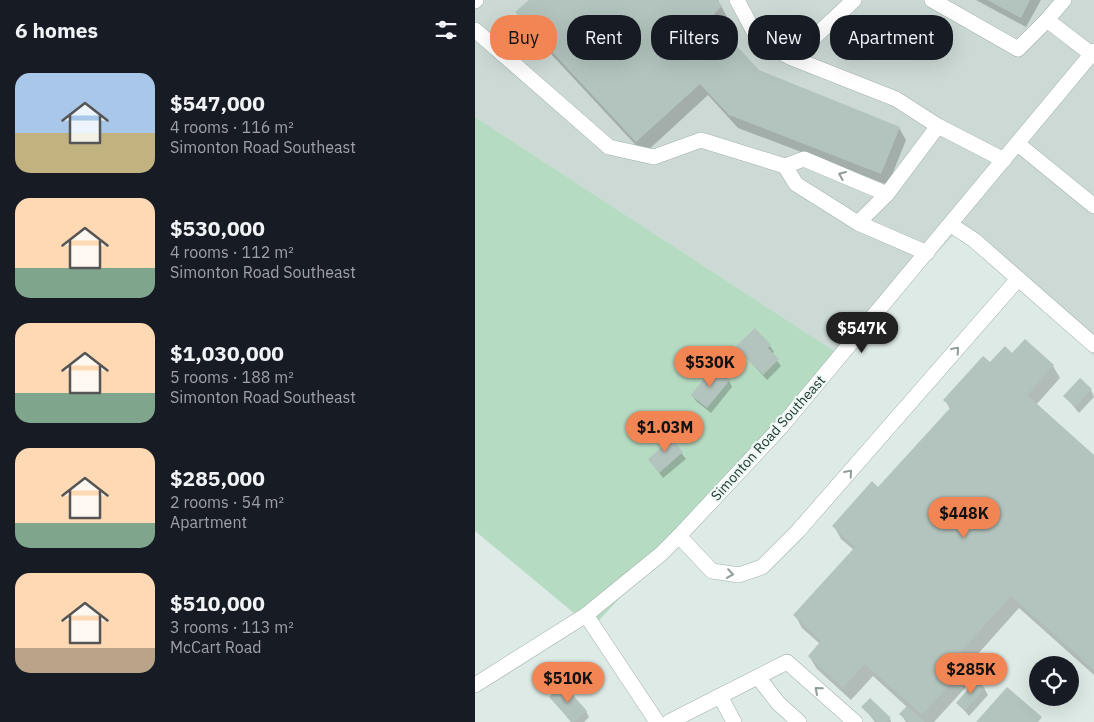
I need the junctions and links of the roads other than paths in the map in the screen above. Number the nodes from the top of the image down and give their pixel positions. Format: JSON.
{"nodes":[{"id":1,"x":737,"y":0,"type":"edge"},
{"id":2,"x":854,"y":0,"type":"edge"},
{"id":3,"x":931,"y":0,"type":"edge"},
{"id":4,"x":1065,"y":0,"type":"edge"},
{"id":5,"x":1047,"y":20,"type":"junction"},
{"id":6,"x":748,"y":21,"type":"edge"},
{"id":7,"x":475,"y":30,"type":"edge"},
{"id":8,"x":820,"y":32,"type":"edge"},
{"id":9,"x":1093,"y":54,"type":"edge"},
{"id":10,"x":798,"y":60,"type":"edge"},
{"id":11,"x":939,"y":126,"type":"junction"},
{"id":12,"x":1018,"y":144,"type":"junction"},
{"id":13,"x":1005,"y":160,"type":"junction"},
{"id":14,"x":785,"y":166,"type":"junction"},
{"id":15,"x":887,"y":194,"type":"junction"},
{"id":16,"x":1094,"y":206,"type":"edge"},
{"id":17,"x":858,"y":223,"type":"junction"},
{"id":18,"x":951,"y":225,"type":"junction"},
{"id":19,"x":927,"y":253,"type":"junction"},
{"id":20,"x":1018,"y":278,"type":"junction"},
{"id":21,"x":1094,"y":345,"type":"edge"},
{"id":22,"x":679,"y":536,"type":"junction"},
{"id":23,"x":586,"y":615,"type":"junction"},
{"id":24,"x":758,"y":677,"type":"junction"},
{"id":25,"x":475,"y":685,"type":"edge"},
{"id":26,"x":718,"y":697,"type":"junction"},
{"id":27,"x":657,"y":722,"type":"edge"},
{"id":28,"x":669,"y":722,"type":"edge"},
{"id":29,"x":734,"y":722,"type":"edge"},
{"id":30,"x":799,"y":722,"type":"edge"},
{"id":31,"x":855,"y":722,"type":"edge"}],
"edges":[{"from":1,"to":6,"type":"street"},
{"from":2,"to":8,"type":"street"},
{"from":3,"to":5,"type":"street"},
{"from":4,"to":5,"type":"street"},
{"from":5,"to":9,"type":"street"},
{"from":7,"to":14,"type":"street"},
{"from":9,"to":12,"type":"street","name":"Simonton Road Southeast"},
{"from":10,"to":11,"type":"street"},
{"from":11,"to":13,"type":"street"},
{"from":11,"to":15,"type":"street"},
{"from":12,"to":13,"type":"street","name":"Simonton Road Southeast"},
{"from":12,"to":16,"type":"street"},
{"from":13,"to":18,"type":"street","name":"Simonton Road Southeast"},
{"from":15,"to":14,"type":"street","one_way":true},
{"from":14,"to":17,"type":"street"},
{"from":15,"to":17,"type":"street"},
{"from":17,"to":19,"type":"street"},
{"from":18,"to":19,"type":"street","name":"Simonton Road Southeast"},
{"from":18,"to":20,"type":"street"},
{"from":19,"to":22,"type":"street","name":"Simonton Road Southeast"},
{"from":20,"to":21,"type":"street"},
{"from":22,"to":20,"type":"street","one_way":true},
{"from":22,"to":23,"type":"street","name":"Simonton Road Southeast"},
{"from":23,"to":25,"type":"street","name":"Simonton Road Southeast"},
{"from":23,"to":27,"type":"street"},
{"from":24,"to":26,"type":"street"},
{"from":24,"to":30,"type":"street"},
{"from":31,"to":24,"type":"street","one_way":true},
{"from":26,"to":28,"type":"street"},
{"from":26,"to":29,"type":"street"}]}
